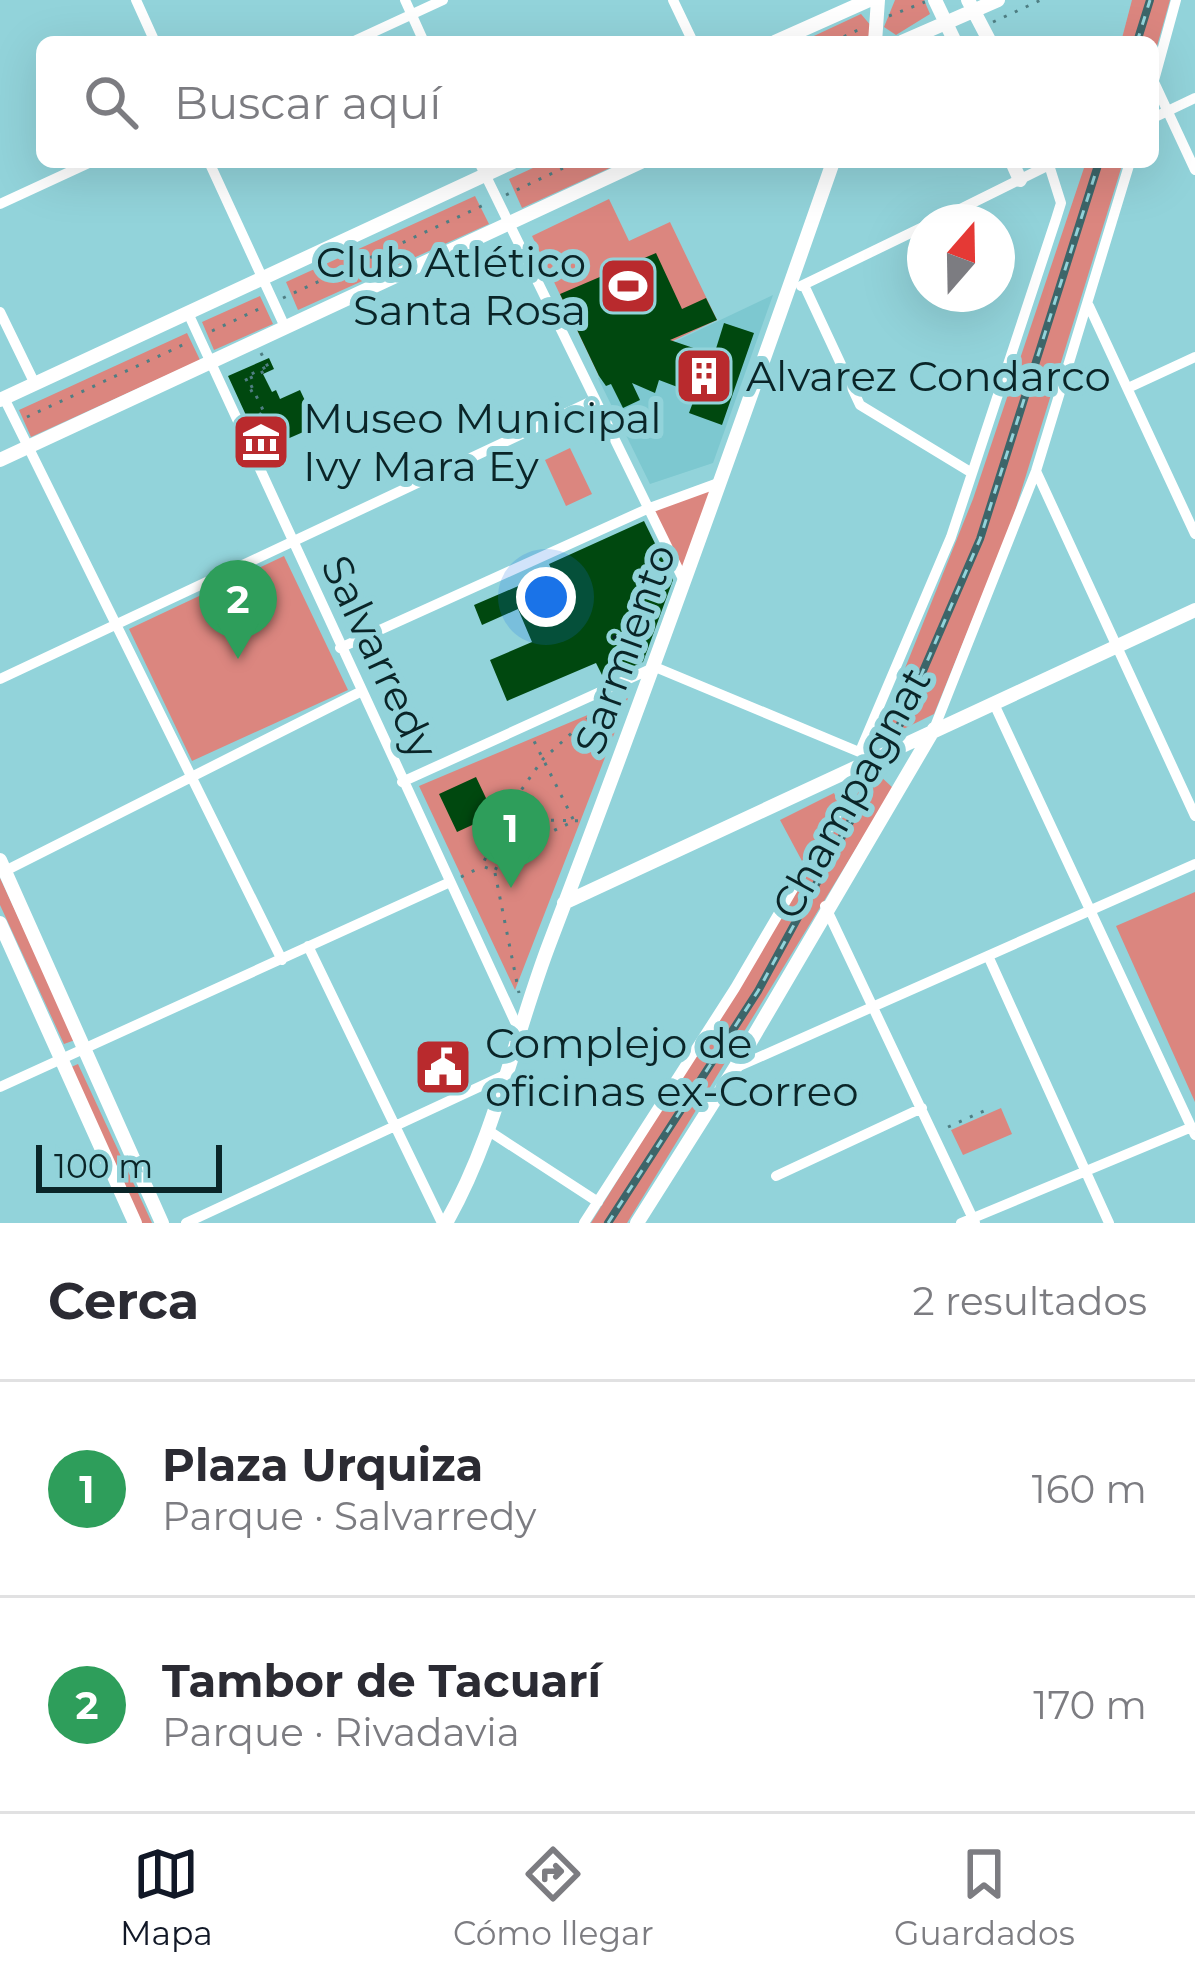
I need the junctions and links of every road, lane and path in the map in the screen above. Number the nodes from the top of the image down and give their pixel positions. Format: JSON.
{"nodes":[{"id":1,"x":136,"y":0,"type":"edge"},
{"id":2,"x":405,"y":0,"type":"edge"},
{"id":3,"x":443,"y":0,"type":"edge"},
{"id":4,"x":673,"y":0,"type":"edge"},
{"id":5,"x":869,"y":0,"type":"edge"},
{"id":6,"x":878,"y":0,"type":"edge"},
{"id":7,"x":935,"y":0,"type":"edge"},
{"id":8,"x":998,"y":0,"type":"edge"},
{"id":9,"x":1040,"y":0,"type":"edge"},
{"id":10,"x":1176,"y":0,"type":"edge"},
{"id":11,"x":972,"y":6,"type":"edge"},
{"id":12,"x":412,"y":15,"type":"junction"},
{"id":13,"x":946,"y":24,"type":"junction"},
{"id":14,"x":986,"y":35,"type":"edge"},
{"id":15,"x":152,"y":36,"type":"edge"},
{"id":16,"x":365,"y":36,"type":"edge"},
{"id":17,"x":421,"y":36,"type":"edge"},
{"id":18,"x":690,"y":36,"type":"edge"},
{"id":19,"x":788,"y":36,"type":"edge"},
{"id":20,"x":875,"y":36,"type":"edge"},
{"id":21,"x":917,"y":36,"type":"edge"},
{"id":22,"x":952,"y":36,"type":"edge"},
{"id":23,"x":1159,"y":65,"type":"edge"},
{"id":24,"x":1159,"y":93,"type":"edge"},
{"id":25,"x":1195,"y":98,"type":"edge"},
{"id":26,"x":1168,"y":110,"type":"junction"},
{"id":27,"x":1159,"y":115,"type":"edge"},
{"id":28,"x":78,"y":168,"type":"edge"},
{"id":29,"x":211,"y":168,"type":"edge"},
{"id":30,"x":482,"y":168,"type":"edge"},
{"id":31,"x":563,"y":168,"type":"edge"},
{"id":32,"x":628,"y":168,"type":"edge"},
{"id":33,"x":831,"y":168,"type":"edge"},
{"id":34,"x":1015,"y":168,"type":"edge"},
{"id":35,"x":1041,"y":168,"type":"edge"},
{"id":36,"x":1049,"y":168,"type":"edge"},
{"id":37,"x":1128,"y":168,"type":"edge"},
{"id":38,"x":1195,"y":170,"type":"edge"},
{"id":39,"x":1020,"y":180,"type":"junction"},
{"id":40,"x":496,"y":199,"type":"junction"},
{"id":41,"x":0,"y":204,"type":"edge"},
{"id":42,"x":971,"y":204,"type":"edge"},
{"id":43,"x":508,"y":224,"type":"junction"},
{"id":44,"x":907,"y":235,"type":"edge"},
{"id":45,"x":262,"y":278,"type":"junction"},
{"id":46,"x":804,"y":285,"type":"junction"},
{"id":47,"x":787,"y":293,"type":"junction"},
{"id":48,"x":274,"y":302,"type":"junction"},
{"id":49,"x":1089,"y":306,"type":"junction"},
{"id":50,"x":0,"y":312,"type":"edge"},
{"id":51,"x":188,"y":313,"type":"junction"},
{"id":52,"x":285,"y":327,"type":"junction"},
{"id":53,"x":198,"y":338,"type":"junction"},
{"id":54,"x":1195,"y":357,"type":"edge"},
{"id":55,"x":265,"y":359,"type":"dead end"},
{"id":56,"x":208,"y":363,"type":"junction"},
{"id":57,"x":266,"y":367,"type":"dead end"},
{"id":58,"x":34,"y":384,"type":"junction"},
{"id":59,"x":1128,"y":388,"type":"junction"},
{"id":60,"x":2,"y":399,"type":"edge"},
{"id":61,"x":592,"y":401,"type":"junction"},
{"id":62,"x":256,"y":402,"type":"dead end"},
{"id":63,"x":16,"y":422,"type":"junction"},
{"id":64,"x":239,"y":430,"type":"junction"},
{"id":65,"x":28,"y":446,"type":"junction"},
{"id":66,"x":0,"y":460,"type":"edge"},
{"id":67,"x":1036,"y":471,"type":"junction"},
{"id":68,"x":972,"y":472,"type":"junction"},
{"id":69,"x":721,"y":482,"type":"junction"},
{"id":70,"x":647,"y":508,"type":"junction"},
{"id":71,"x":1195,"y":534,"type":"edge"},
{"id":72,"x":290,"y":543,"type":"junction"},
{"id":73,"x":685,"y":583,"type":"junction"},
{"id":74,"x":1195,"y":610,"type":"edge"},
{"id":75,"x":116,"y":624,"type":"junction"},
{"id":76,"x":1121,"y":647,"type":"junction"},
{"id":77,"x":340,"y":648,"type":"junction"},
{"id":78,"x":655,"y":667,"type":"junction"},
{"id":79,"x":0,"y":679,"type":"edge"},
{"id":80,"x":360,"y":692,"type":"junction"},
{"id":81,"x":605,"y":703,"type":"dead end"},
{"id":82,"x":995,"y":706,"type":"junction"},
{"id":83,"x":525,"y":726,"type":"junction"},
{"id":84,"x":934,"y":729,"type":"junction"},
{"id":85,"x":861,"y":758,"type":"junction"},
{"id":86,"x":543,"y":759,"type":"junction"},
{"id":87,"x":191,"y":776,"type":"junction"},
{"id":88,"x":402,"y":782,"type":"junction"},
{"id":89,"x":1195,"y":816,"type":"edge"},
{"id":90,"x":574,"y":821,"type":"junction"},
{"id":91,"x":596,"y":821,"type":"junction"},
{"id":92,"x":476,"y":823,"type":"dead end"},
{"id":93,"x":489,"y":850,"type":"junction"},
{"id":94,"x":501,"y":856,"type":"junction"},
{"id":95,"x":1195,"y":865,"type":"edge"},
{"id":96,"x":482,"y":866,"type":"junction"},
{"id":97,"x":2,"y":868,"type":"edge"},
{"id":98,"x":495,"y":871,"type":"junction"},
{"id":99,"x":448,"y":884,"type":"junction"},
{"id":100,"x":564,"y":903,"type":"junction"},
{"id":101,"x":825,"y":906,"type":"junction"},
{"id":102,"x":1092,"y":914,"type":"junction"},
{"id":103,"x":0,"y":923,"type":"edge"},
{"id":104,"x":308,"y":946,"type":"junction"},
{"id":105,"x":989,"y":958,"type":"junction"},
{"id":106,"x":282,"y":960,"type":"junction"},
{"id":107,"x":876,"y":1009,"type":"junction"},
{"id":108,"x":520,"y":1019,"type":"junction"},
{"id":109,"x":82,"y":1049,"type":"junction"},
{"id":110,"x":61,"y":1058,"type":"junction"},
{"id":111,"x":735,"y":1068,"type":"junction"},
{"id":112,"x":507,"y":1074,"type":"junction"},
{"id":113,"x":0,"y":1087,"type":"edge"},
{"id":114,"x":922,"y":1108,"type":"junction"},
{"id":115,"x":970,"y":1109,"type":"dead end"},
{"id":116,"x":986,"y":1111,"type":"dead end"},
{"id":117,"x":973,"y":1118,"type":"junction"},
{"id":118,"x":392,"y":1126,"type":"junction"},
{"id":119,"x":948,"y":1127,"type":"dead end"},
{"id":120,"x":489,"y":1131,"type":"junction"},
{"id":121,"x":1193,"y":1131,"type":"edge"},
{"id":122,"x":1086,"y":1171,"type":"junction"},
{"id":123,"x":776,"y":1176,"type":"dead end"},
{"id":124,"x":598,"y":1202,"type":"junction"},
{"id":125,"x":970,"y":1221,"type":"edge"},
{"id":126,"x":135,"y":1223,"type":"edge"},
{"id":127,"x":162,"y":1223,"type":"edge"},
{"id":128,"x":186,"y":1223,"type":"edge"},
{"id":129,"x":444,"y":1223,"type":"edge"},
{"id":130,"x":584,"y":1223,"type":"edge"},
{"id":131,"x":637,"y":1223,"type":"edge"},
{"id":132,"x":1109,"y":1223,"type":"edge"}],
"edges":[{"from":1,"to":15,"type":"street"},
{"from":2,"to":12,"type":"street"},
{"from":3,"to":12,"type":"street"},
{"from":4,"to":18,"type":"street"},
{"from":5,"to":19,"type":"street"},
{"from":6,"to":20,"type":"street"},
{"from":7,"to":13,"type":"street"},
{"from":8,"to":11,"type":"street"},
{"from":9,"to":14,"type":"path"},
{"from":10,"to":23,"type":"street"},
{"from":11,"to":13,"type":"street"},
{"from":11,"to":14,"type":"street"},
{"from":12,"to":16,"type":"street"},
{"from":12,"to":17,"type":"street"},
{"from":13,"to":21,"type":"street"},
{"from":13,"to":22,"type":"street"},
{"from":24,"to":26,"type":"street"},
{"from":25,"to":26,"type":"street"},
{"from":26,"to":27,"type":"street"},
{"from":26,"to":38,"type":"street"},
{"from":28,"to":41,"type":"street"},
{"from":29,"to":45,"type":"street"},
{"from":30,"to":40,"type":"street"},
{"from":30,"to":45,"type":"street"},
{"from":31,"to":40,"type":"path"},
{"from":32,"to":43,"type":"street"},
{"from":33,"to":47,"type":"street","name":"Sarmiento"},
{"from":34,"to":39,"type":"street"},
{"from":35,"to":39,"type":"street"},
{"from":36,"to":68,"type":"street"},
{"from":37,"to":49,"type":"street","name":"Champagnat"},
{"from":39,"to":42,"type":"street"},
{"from":40,"to":43,"type":"street"},
{"from":40,"to":48,"type":"path"},
{"from":43,"to":52,"type":"street"},
{"from":43,"to":61,"type":"street"},
{"from":44,"to":46,"type":"street"},
{"from":45,"to":48,"type":"street"},
{"from":45,"to":51,"type":"street"},
{"from":46,"to":47,"type":"street"},
{"from":46,"to":68,"type":"street"},
{"from":47,"to":69,"type":"street","name":"Sarmiento"},
{"from":48,"to":52,"type":"street"},
{"from":48,"to":53,"type":"path"},
{"from":49,"to":59,"type":"street"},
{"from":49,"to":67,"type":"street","name":"Champagnat"},
{"from":50,"to":58,"type":"street"},
{"from":51,"to":53,"type":"street","name":"Salvarredy"},
{"from":51,"to":58,"type":"street"},
{"from":52,"to":56,"type":"street"},
{"from":53,"to":56,"type":"street","name":"Salvarredy"},
{"from":53,"to":63,"type":"path"},
{"from":54,"to":59,"type":"street"},
{"from":55,"to":64,"type":"path"},
{"from":56,"to":64,"type":"street","name":"Salvarredy"},
{"from":56,"to":65,"type":"street"},
{"from":57,"to":62,"type":"path"},
{"from":58,"to":60,"type":"street"},
{"from":59,"to":71,"type":"street"},
{"from":60,"to":63,"type":"street"},
{"from":61,"to":70,"type":"street"},
{"from":61,"to":72,"type":"street"},
{"from":63,"to":65,"type":"street"},
{"from":64,"to":72,"type":"street","name":"Salvarredy"},
{"from":65,"to":66,"type":"street"},
{"from":65,"to":75,"type":"street"},
{"from":67,"to":76,"type":"street"},
{"from":67,"to":84,"type":"street","name":"Champagnat"},
{"from":68,"to":85,"type":"street"},
{"from":69,"to":70,"type":"street"},
{"from":69,"to":73,"type":"street","name":"Sarmiento"},
{"from":70,"to":73,"type":"street"},
{"from":70,"to":77,"type":"street"},
{"from":72,"to":75,"type":"street"},
{"from":72,"to":77,"type":"street","name":"Salvarredy"},
{"from":73,"to":78,"type":"street","name":"Sarmiento"},
{"from":74,"to":76,"type":"street"},
{"from":75,"to":79,"type":"street"},
{"from":75,"to":87,"type":"street"},
{"from":76,"to":82,"type":"street"},
{"from":76,"to":89,"type":"street"},
{"from":77,"to":80,"type":"street","name":"Salvarredy"},
{"from":78,"to":83,"type":"street"},
{"from":78,"to":85,"type":"street"},
{"from":78,"to":91,"type":"street","name":"Sarmiento"},
{"from":80,"to":87,"type":"street"},
{"from":80,"to":88,"type":"street","name":"Salvarredy"},
{"from":81,"to":86,"type":"path"},
{"from":82,"to":84,"type":"street"},
{"from":82,"to":102,"type":"street"},
{"from":83,"to":86,"type":"path"},
{"from":83,"to":88,"type":"street"},
{"from":84,"to":85,"type":"street"},
{"from":84,"to":101,"type":"street","name":"Champagnat"},
{"from":85,"to":100,"type":"street"},
{"from":85,"to":124,"type":"street"},
{"from":86,"to":90,"type":"path"},
{"from":86,"to":90,"type":"path"},
{"from":87,"to":97,"type":"street"},
{"from":87,"to":106,"type":"street"},
{"from":88,"to":99,"type":"street","name":"Salvarredy"},
{"from":90,"to":91,"type":"path"},
{"from":90,"to":94,"type":"path"},
{"from":91,"to":100,"type":"street","name":"Sarmiento"},
{"from":92,"to":93,"type":"path"},
{"from":93,"to":94,"type":"path"},
{"from":93,"to":96,"type":"path"},
{"from":94,"to":98,"type":"path"},
{"from":95,"to":102,"type":"street"},
{"from":96,"to":98,"type":"path"},
{"from":96,"to":99,"type":"path"},
{"from":97,"to":109,"type":"street"},
{"from":98,"to":108,"type":"path"},
{"from":99,"to":104,"type":"street"},
{"from":99,"to":108,"type":"street","name":"Salvarredy"},
{"from":100,"to":108,"type":"street","name":"Sarmiento"},
{"from":101,"to":107,"type":"street"},
{"from":101,"to":111,"type":"street","name":"Champagnat"},
{"from":102,"to":105,"type":"street"},
{"from":102,"to":121,"type":"street"},
{"from":103,"to":110,"type":"street"},
{"from":104,"to":106,"type":"street"},
{"from":104,"to":118,"type":"street"},
{"from":105,"to":107,"type":"street"},
{"from":105,"to":122,"type":"street"},
{"from":106,"to":109,"type":"street"},
{"from":107,"to":111,"type":"street"},
{"from":107,"to":114,"type":"street"},
{"from":108,"to":112,"type":"street","name":"Sarmiento"},
{"from":109,"to":110,"type":"street"},
{"from":109,"to":127,"type":"street"},
{"from":110,"to":113,"type":"street"},
{"from":110,"to":126,"type":"street"},
{"from":111,"to":131,"type":"street","name":"Champagnat"},
{"from":112,"to":118,"type":"street"},
{"from":112,"to":120,"type":"street","name":"Sarmiento"},
{"from":114,"to":123,"type":"street"},
{"from":114,"to":125,"type":"street"},
{"from":115,"to":117,"type":"path"},
{"from":116,"to":117,"type":"path"},
{"from":117,"to":119,"type":"path"},
{"from":118,"to":128,"type":"street"},
{"from":118,"to":129,"type":"street"},
{"from":120,"to":124,"type":"street"},
{"from":120,"to":129,"type":"street","name":"Sarmiento"},
{"from":121,"to":122,"type":"street"},
{"from":122,"to":125,"type":"street"},
{"from":122,"to":132,"type":"street"},
{"from":124,"to":130,"type":"street"}]}
